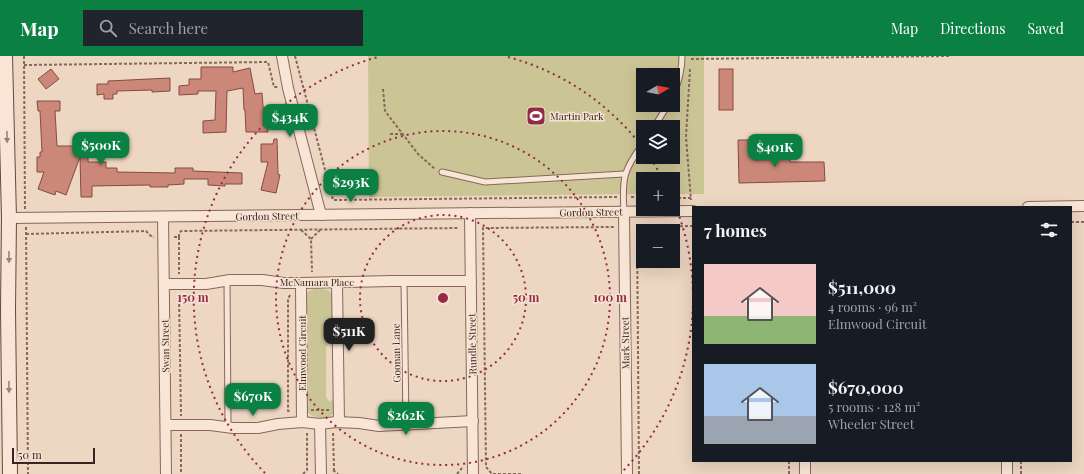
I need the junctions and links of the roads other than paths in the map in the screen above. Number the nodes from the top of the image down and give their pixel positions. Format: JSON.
{"nodes":[{"id":1,"x":6,"y":56,"type":"edge"},
{"id":2,"x":282,"y":56,"type":"edge"},
{"id":3,"x":682,"y":56,"type":"edge"},
{"id":4,"x":680,"y":76,"type":"edge"},
{"id":5,"x":636,"y":152,"type":"edge"},
{"id":6,"x":442,"y":172,"type":"road end"},
{"id":7,"x":624,"y":174,"type":"junction"},
{"id":8,"x":1072,"y":206,"type":"edge"},
{"id":9,"x":1084,"y":206,"type":"edge"},
{"id":10,"x":692,"y":211,"type":"edge"},
{"id":11,"x":624,"y":212,"type":"junction"},
{"id":12,"x":470,"y":213,"type":"junction"},
{"id":13,"x":322,"y":215,"type":"junction"},
{"id":14,"x":163,"y":217,"type":"junction"},
{"id":15,"x":5,"y":218,"type":"edge"},
{"id":16,"x":227,"y":280,"type":"junction"},
{"id":17,"x":404,"y":281,"type":"junction"},
{"id":18,"x":471,"y":281,"type":"junction"},
{"id":19,"x":298,"y":283,"type":"junction"},
{"id":20,"x":337,"y":283,"type":"junction"},
{"id":21,"x":164,"y":284,"type":"junction"},
{"id":22,"x":4,"y":310,"type":"edge"},
{"id":23,"x":473,"y":421,"type":"junction"},
{"id":24,"x":304,"y":422,"type":"junction"},
{"id":25,"x":336,"y":422,"type":"junction"},
{"id":26,"x":320,"y":424,"type":"junction"},
{"id":27,"x":166,"y":425,"type":"junction"},
{"id":28,"x":406,"y":425,"type":"junction"},
{"id":29,"x":228,"y":427,"type":"junction"},
{"id":30,"x":805,"y":462,"type":"edge"},
{"id":31,"x":1007,"y":462,"type":"edge"},
{"id":32,"x":10,"y":474,"type":"edge"},
{"id":33,"x":166,"y":474,"type":"edge"},
{"id":34,"x":321,"y":474,"type":"edge"},
{"id":35,"x":474,"y":474,"type":"edge"},
{"id":36,"x":627,"y":474,"type":"edge"},
{"id":37,"x":805,"y":474,"type":"edge"},
{"id":38,"x":1007,"y":474,"type":"edge"}],
"edges":[{"from":1,"to":15,"type":"main road","one_way":true},
{"from":2,"to":13,"type":"street"},
{"from":3,"to":4,"type":"lane"},
{"from":5,"to":7,"type":"lane"},
{"from":6,"to":7,"type":"lane"},
{"from":7,"to":11,"type":"lane"},
{"from":8,"to":9,"type":"street"},
{"from":10,"to":11,"type":"street","name":"Gordon Street"},
{"from":11,"to":12,"type":"street","name":"Gordon Street"},
{"from":11,"to":36,"type":"street","name":"Mark Street"},
{"from":12,"to":13,"type":"street","name":"Gordon Street"},
{"from":12,"to":18,"type":"street","name":"Rundle Street"},
{"from":13,"to":14,"type":"street","name":"Gordon Street"},
{"from":14,"to":15,"type":"street","name":"Gordon Street"},
{"from":14,"to":21,"type":"street","name":"Swan Street"},
{"from":15,"to":22,"type":"main road","one_way":true},
{"from":16,"to":19,"type":"street","name":"McNamara Place"},
{"from":16,"to":21,"type":"street","name":"McNamara Place"},
{"from":16,"to":29,"type":"lane"},
{"from":17,"to":18,"type":"street","name":"McNamara Place"},
{"from":17,"to":20,"type":"street","name":"McNamara Place"},
{"from":17,"to":28,"type":"lane","name":"Goonan Lane"},
{"from":18,"to":23,"type":"street","name":"Rundle Street"},
{"from":19,"to":20,"type":"street","name":"McNamara Place"},
{"from":19,"to":24,"type":"street","name":"Elmwood Circuit"},
{"from":20,"to":25,"type":"street"},
{"from":21,"to":27,"type":"street","name":"Swan Street"},
{"from":22,"to":32,"type":"main road","one_way":true},
{"from":23,"to":28,"type":"street"},
{"from":23,"to":35,"type":"street","name":"Rundle Street"},
{"from":24,"to":26,"type":"street"},
{"from":24,"to":29,"type":"street"},
{"from":25,"to":26,"type":"street"},
{"from":25,"to":28,"type":"street"},
{"from":26,"to":34,"type":"street"},
{"from":27,"to":29,"type":"street"},
{"from":27,"to":33,"type":"street","name":"Swan Street"},
{"from":30,"to":37,"type":"street"},
{"from":31,"to":38,"type":"street"}]}
